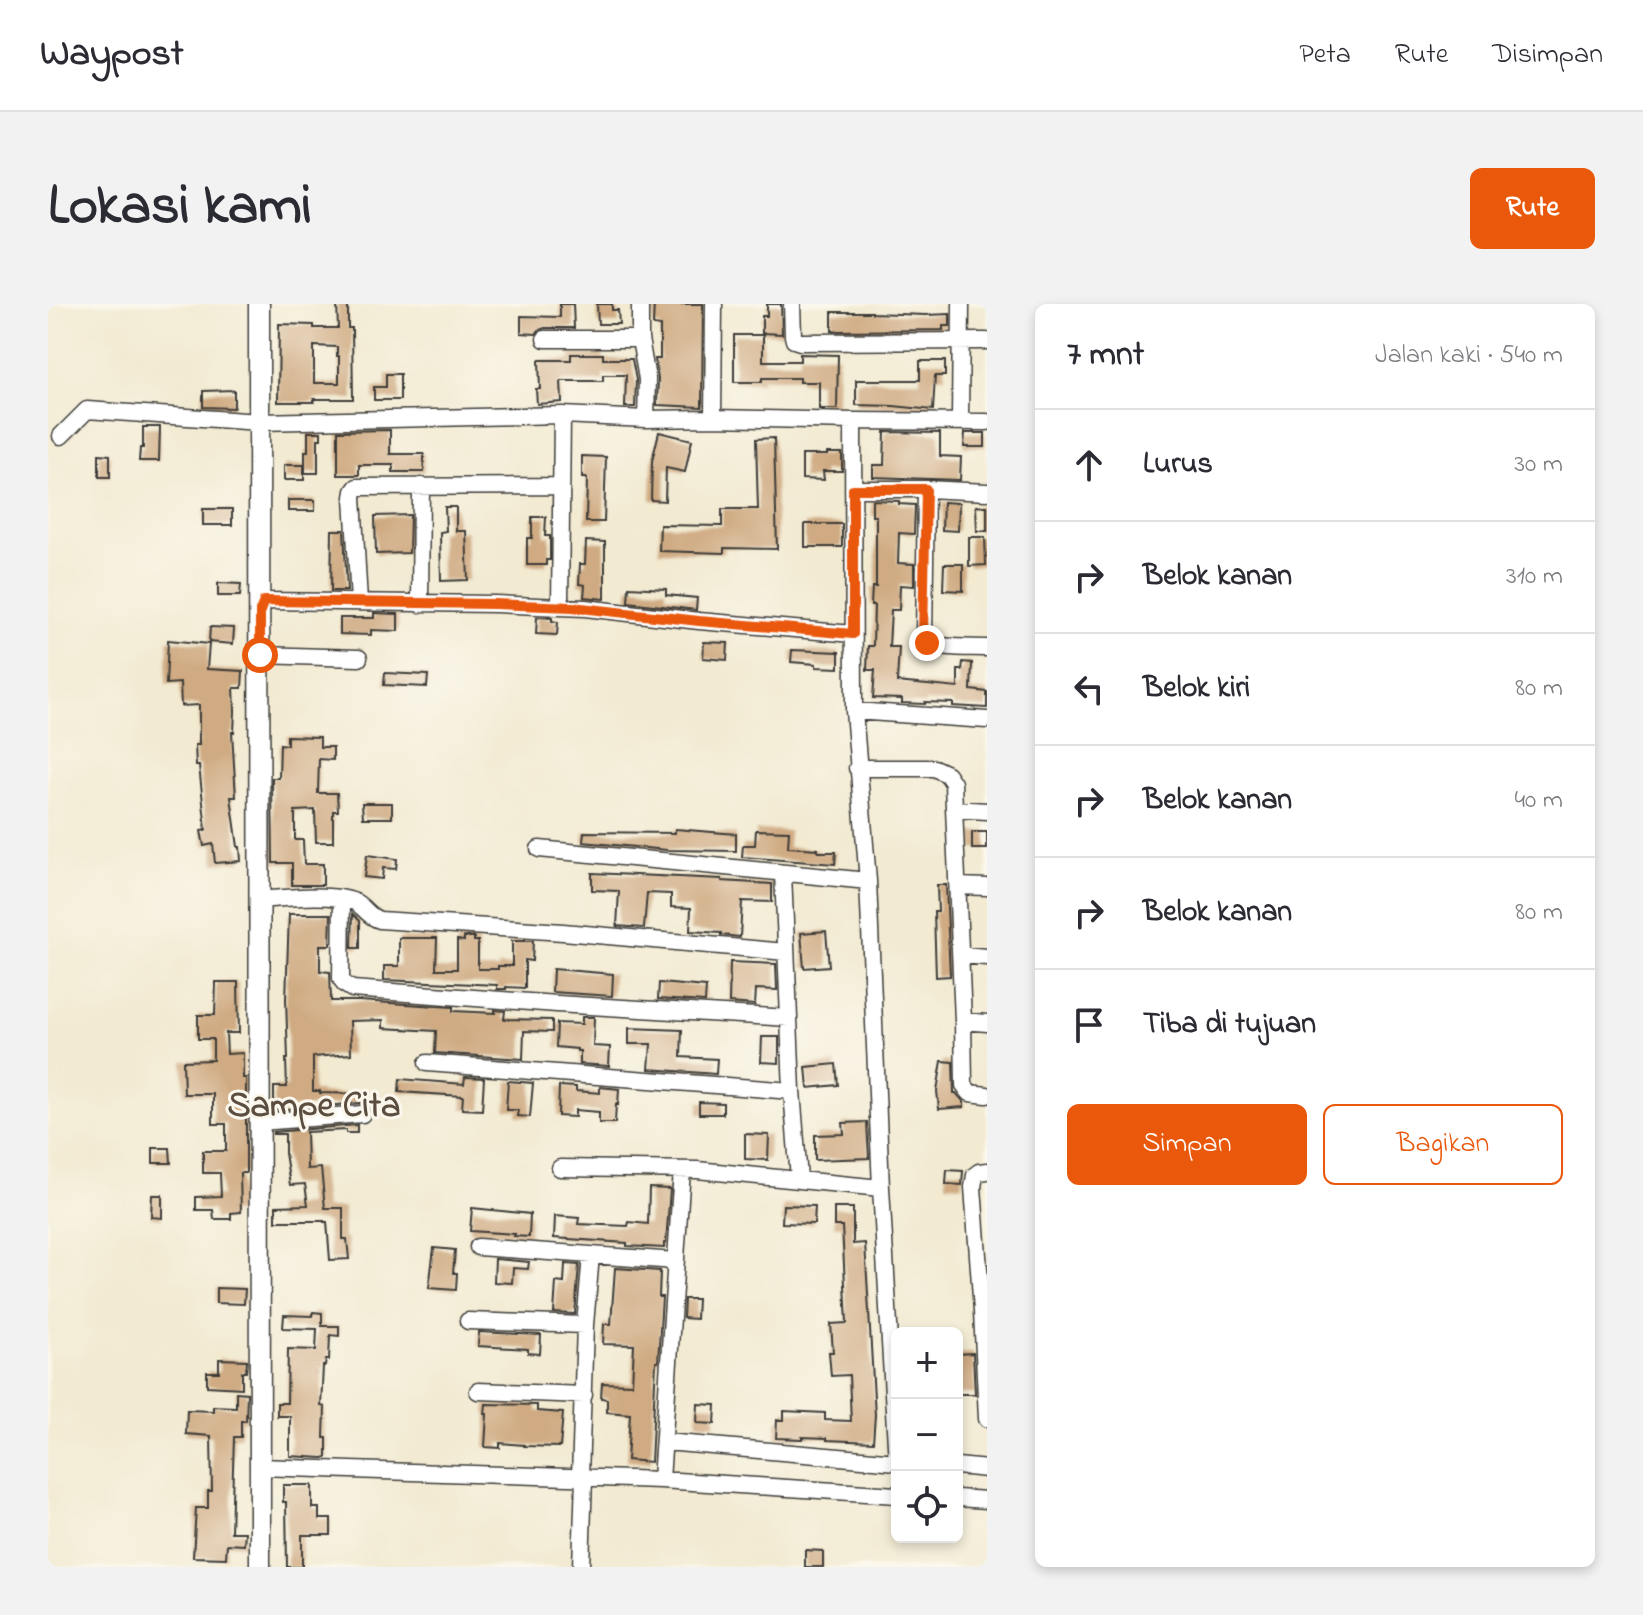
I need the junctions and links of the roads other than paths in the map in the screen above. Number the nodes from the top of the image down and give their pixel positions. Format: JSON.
{"nodes":[{"id":1,"x":259,"y":304,"type":"edge"},
{"id":2,"x":640,"y":304,"type":"edge"},
{"id":3,"x":714,"y":304,"type":"edge"},
{"id":4,"x":792,"y":304,"type":"edge"},
{"id":5,"x":961,"y":304,"type":"edge"},
{"id":6,"x":545,"y":339,"type":"dead end"},
{"id":7,"x":640,"y":339,"type":"junction"},
{"id":8,"x":961,"y":341,"type":"junction"},
{"id":9,"x":987,"y":341,"type":"edge"},
{"id":10,"x":562,"y":415,"type":"junction"},
{"id":11,"x":713,"y":418,"type":"junction"},
{"id":12,"x":646,"y":419,"type":"junction"},
{"id":13,"x":853,"y":421,"type":"junction"},
{"id":14,"x":259,"y":422,"type":"junction"},
{"id":15,"x":960,"y":422,"type":"junction"},
{"id":16,"x":987,"y":422,"type":"edge"},
{"id":17,"x":61,"y":436,"type":"dead end"},
{"id":18,"x":421,"y":486,"type":"junction"},
{"id":19,"x":561,"y":486,"type":"junction"},
{"id":20,"x":853,"y":489,"type":"junction"},
{"id":21,"x":926,"y":489,"type":"junction"},
{"id":22,"x":987,"y":492,"type":"edge"},
{"id":23,"x":359,"y":602,"type":"junction"},
{"id":24,"x":420,"y":604,"type":"junction"},
{"id":25,"x":266,"y":605,"type":"junction"},
{"id":26,"x":560,"y":607,"type":"junction"},
{"id":27,"x":853,"y":634,"type":"junction"},
{"id":28,"x":987,"y":648,"type":"edge"},
{"id":29,"x":260,"y":655,"type":"junction"},
{"id":30,"x":359,"y":658,"type":"dead end"},
{"id":31,"x":854,"y":711,"type":"junction"},
{"id":32,"x":987,"y":720,"type":"edge"},
{"id":33,"x":857,"y":768,"type":"junction"},
{"id":34,"x":954,"y":809,"type":"junction"},
{"id":35,"x":987,"y":811,"type":"edge"},
{"id":36,"x":539,"y":849,"type":"dead end"},
{"id":37,"x":783,"y":873,"type":"junction"},
{"id":38,"x":868,"y":881,"type":"junction"},
{"id":39,"x":958,"y":886,"type":"junction"},
{"id":40,"x":987,"y":887,"type":"edge"},
{"id":41,"x":342,"y":899,"type":"junction"},
{"id":42,"x":260,"y":900,"type":"junction"},
{"id":43,"x":786,"y":952,"type":"junction"},
{"id":44,"x":961,"y":955,"type":"junction"},
{"id":45,"x":987,"y":957,"type":"edge"},
{"id":46,"x":789,"y":1018,"type":"junction"},
{"id":47,"x":963,"y":1021,"type":"junction"},
{"id":48,"x":987,"y":1023,"type":"edge"},
{"id":49,"x":427,"y":1063,"type":"dead end"},
{"id":50,"x":792,"y":1091,"type":"junction"},
{"id":51,"x":987,"y":1095,"type":"edge"},
{"id":52,"x":362,"y":1114,"type":"dead end"},
{"id":53,"x":260,"y":1122,"type":"junction"},
{"id":54,"x":560,"y":1168,"type":"dead end"},
{"id":55,"x":682,"y":1170,"type":"junction"},
{"id":56,"x":987,"y":1171,"type":"edge"},
{"id":57,"x":799,"y":1179,"type":"junction"},
{"id":58,"x":881,"y":1188,"type":"junction"},
{"id":59,"x":478,"y":1247,"type":"dead end"},
{"id":60,"x":591,"y":1255,"type":"junction"},
{"id":61,"x":676,"y":1261,"type":"junction"},
{"id":62,"x":985,"y":1311,"type":"edge"},
{"id":63,"x":468,"y":1321,"type":"dead end"},
{"id":64,"x":585,"y":1325,"type":"junction"},
{"id":65,"x":478,"y":1391,"type":"dead end"},
{"id":66,"x":584,"y":1395,"type":"junction"},
{"id":67,"x":893,"y":1399,"type":"edge"},
{"id":68,"x":987,"y":1419,"type":"edge"},
{"id":69,"x":665,"y":1442,"type":"junction"},
{"id":70,"x":891,"y":1461,"type":"edge"},
{"id":71,"x":259,"y":1467,"type":"junction"},
{"id":72,"x":963,"y":1467,"type":"edge"},
{"id":73,"x":987,"y":1469,"type":"edge"},
{"id":74,"x":582,"y":1478,"type":"junction"},
{"id":75,"x":661,"y":1480,"type":"junction"},
{"id":76,"x":891,"y":1495,"type":"edge"},
{"id":77,"x":963,"y":1498,"type":"edge"},
{"id":78,"x":987,"y":1500,"type":"edge"},
{"id":79,"x":260,"y":1567,"type":"edge"},
{"id":80,"x":581,"y":1567,"type":"edge"}],
"edges":[{"from":1,"to":14,"type":"main road"},
{"from":2,"to":7,"type":"street"},
{"from":3,"to":11,"type":"street"},
{"from":4,"to":8,"type":"street"},
{"from":5,"to":8,"type":"street"},
{"from":6,"to":7,"type":"street"},
{"from":7,"to":12,"type":"street"},
{"from":8,"to":9,"type":"street"},
{"from":8,"to":15,"type":"street"},
{"from":10,"to":12,"type":"street"},
{"from":10,"to":14,"type":"street"},
{"from":10,"to":19,"type":"street"},
{"from":11,"to":12,"type":"street"},
{"from":11,"to":13,"type":"street"},
{"from":13,"to":15,"type":"street"},
{"from":13,"to":20,"type":"street"},
{"from":14,"to":17,"type":"street"},
{"from":14,"to":25,"type":"main road"},
{"from":15,"to":16,"type":"street"},
{"from":18,"to":19,"type":"street"},
{"from":18,"to":23,"type":"street"},
{"from":18,"to":24,"type":"street"},
{"from":19,"to":26,"type":"street"},
{"from":20,"to":21,"type":"street"},
{"from":20,"to":27,"type":"street"},
{"from":21,"to":22,"type":"street"},
{"from":21,"to":28,"type":"street"},
{"from":23,"to":24,"type":"street"},
{"from":23,"to":25,"type":"street"},
{"from":24,"to":26,"type":"street"},
{"from":25,"to":29,"type":"main road"},
{"from":26,"to":27,"type":"street"},
{"from":27,"to":31,"type":"street"},
{"from":29,"to":30,"type":"street"},
{"from":29,"to":42,"type":"main road"},
{"from":31,"to":32,"type":"street"},
{"from":31,"to":33,"type":"street"},
{"from":33,"to":34,"type":"street"},
{"from":33,"to":38,"type":"street"},
{"from":34,"to":35,"type":"street"},
{"from":34,"to":39,"type":"street"},
{"from":36,"to":37,"type":"street"},
{"from":37,"to":38,"type":"street"},
{"from":37,"to":43,"type":"street"},
{"from":38,"to":58,"type":"street"},
{"from":39,"to":40,"type":"street"},
{"from":39,"to":44,"type":"street"},
{"from":41,"to":42,"type":"street"},
{"from":41,"to":43,"type":"street"},
{"from":41,"to":46,"type":"street"},
{"from":42,"to":53,"type":"main road"},
{"from":43,"to":46,"type":"street"},
{"from":44,"to":45,"type":"street"},
{"from":44,"to":47,"type":"street"},
{"from":46,"to":50,"type":"street"},
{"from":47,"to":48,"type":"street"},
{"from":47,"to":51,"type":"street"},
{"from":49,"to":50,"type":"street"},
{"from":50,"to":57,"type":"street"},
{"from":52,"to":53,"type":"street"},
{"from":53,"to":71,"type":"main road"},
{"from":54,"to":55,"type":"street"},
{"from":55,"to":57,"type":"street"},
{"from":55,"to":61,"type":"street"},
{"from":56,"to":62,"type":"street"},
{"from":57,"to":58,"type":"street"},
{"from":58,"to":67,"type":"street"},
{"from":59,"to":60,"type":"street"},
{"from":60,"to":61,"type":"street"},
{"from":60,"to":64,"type":"street"},
{"from":61,"to":69,"type":"street"},
{"from":62,"to":68,"type":"street"},
{"from":63,"to":64,"type":"street"},
{"from":64,"to":66,"type":"street"},
{"from":65,"to":66,"type":"street"},
{"from":66,"to":74,"type":"street"},
{"from":69,"to":70,"type":"street"},
{"from":69,"to":75,"type":"street"},
{"from":71,"to":74,"type":"street"},
{"from":71,"to":79,"type":"main road"},
{"from":72,"to":73,"type":"street"},
{"from":74,"to":75,"type":"street"},
{"from":74,"to":80,"type":"street"},
{"from":75,"to":76,"type":"street"},
{"from":77,"to":78,"type":"street"}]}
